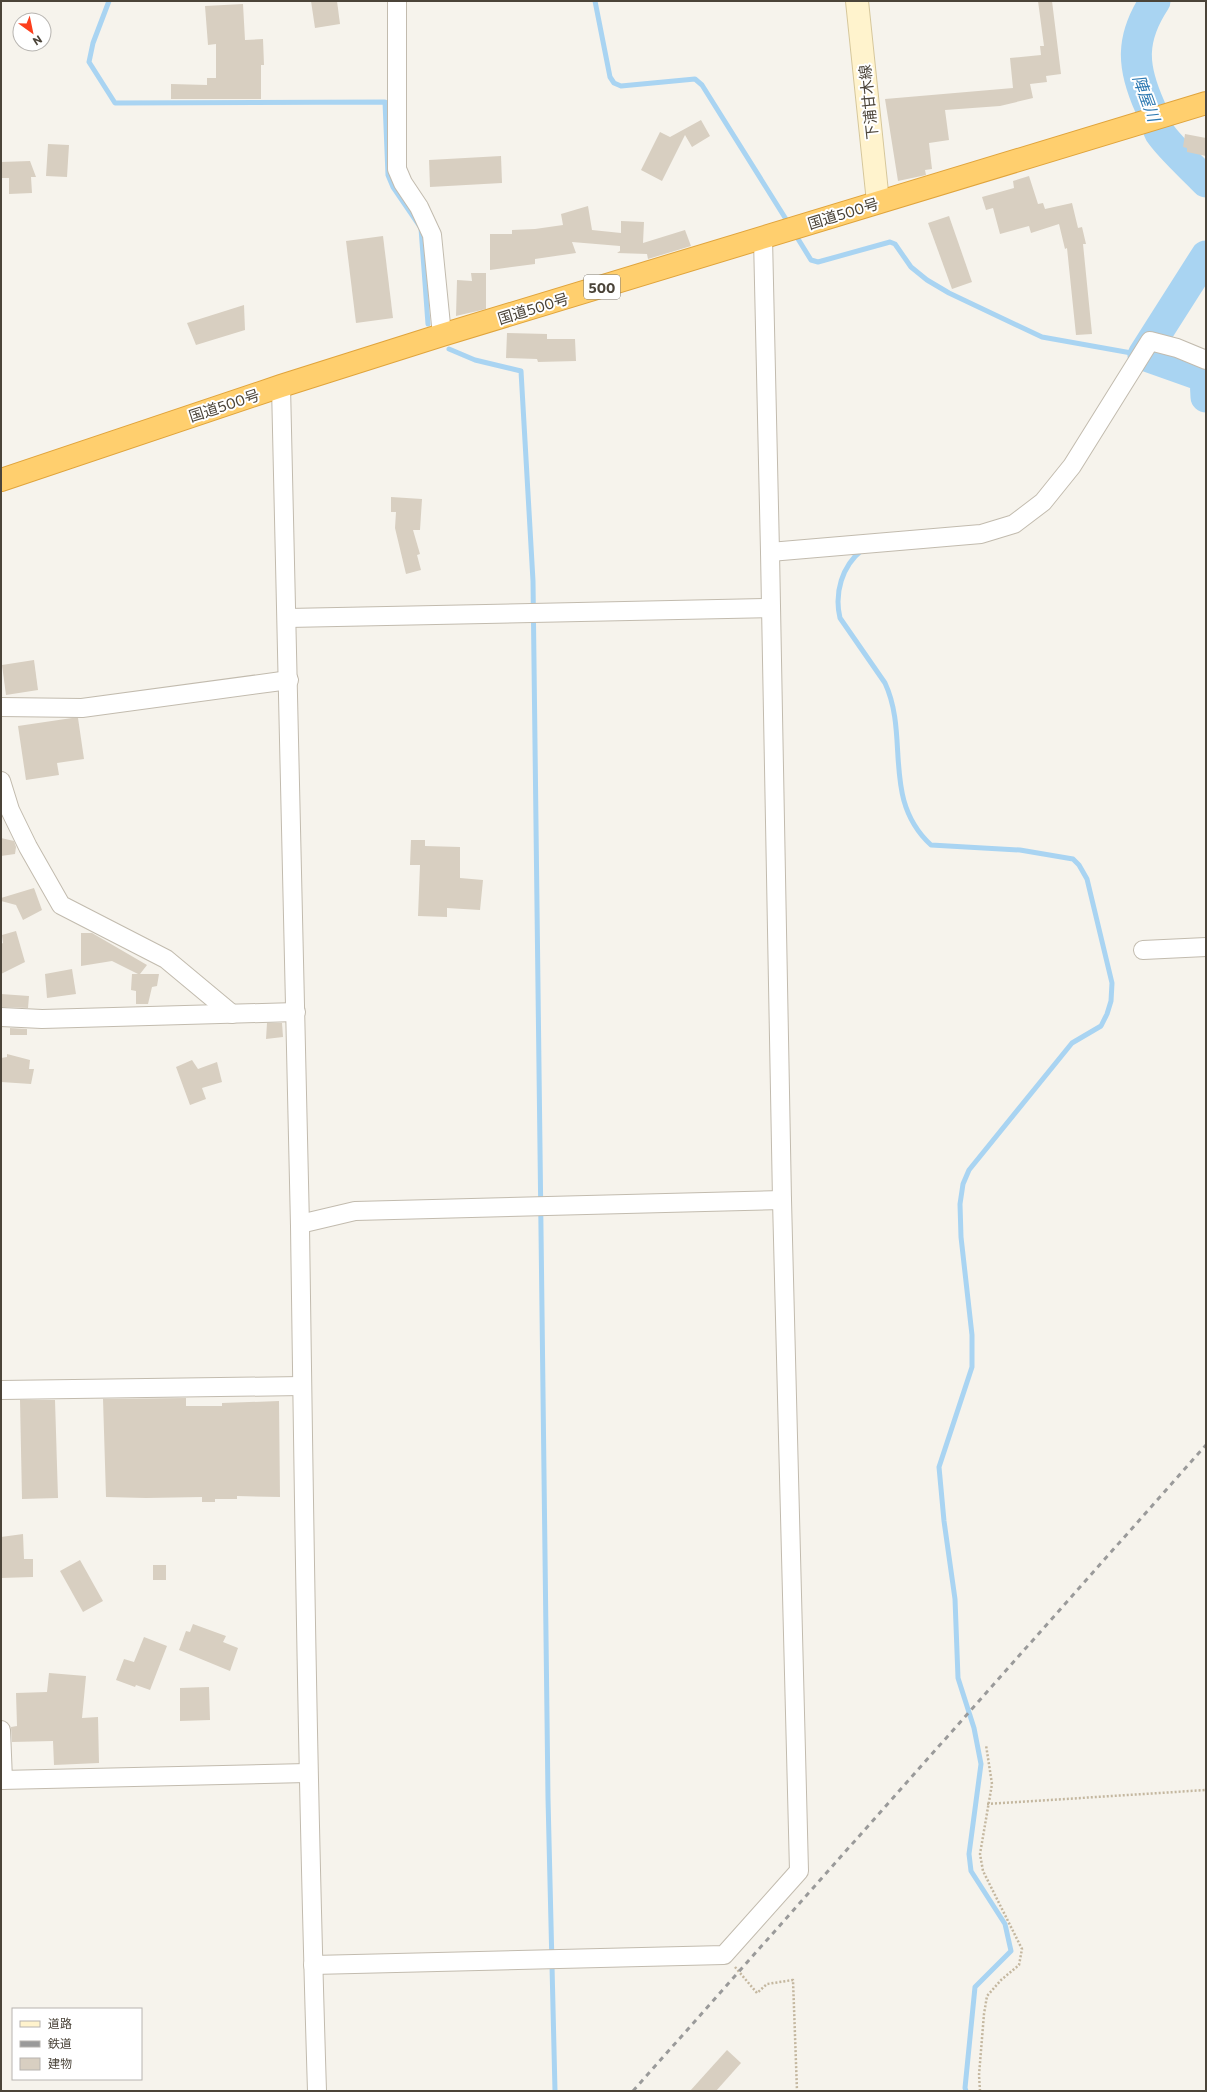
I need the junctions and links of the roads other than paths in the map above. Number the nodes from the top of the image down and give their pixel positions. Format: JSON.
{"nodes":[{"id":1,"x":397,"y":1,"type":"edge"},
{"id":2,"x":857,"y":1,"type":"edge"},
{"id":3,"x":1206,"y":103,"type":"edge"},
{"id":4,"x":878,"y":202,"type":"junction"},
{"id":5,"x":763,"y":238,"type":"junction"},
{"id":6,"x":442,"y":336,"type":"junction"},
{"id":7,"x":1206,"y":360,"type":"edge"},
{"id":8,"x":281,"y":386,"type":"junction"},
{"id":9,"x":1,"y":480,"type":"edge"},
{"id":10,"x":770,"y":552,"type":"junction"},
{"id":11,"x":770,"y":608,"type":"junction"},
{"id":12,"x":288,"y":618,"type":"junction"},
{"id":13,"x":289,"y":680,"type":"junction"},
{"id":14,"x":1,"y":707,"type":"edge"},
{"id":15,"x":1,"y":781,"type":"edge"},
{"id":16,"x":1206,"y":947,"type":"edge"},
{"id":17,"x":1144,"y":950,"type":"dead end"},
{"id":18,"x":296,"y":1012,"type":"junction"},
{"id":19,"x":232,"y":1014,"type":"junction"},
{"id":20,"x":1,"y":1017,"type":"edge"},
{"id":21,"x":782,"y":1200,"type":"junction"},
{"id":22,"x":300,"y":1224,"type":"junction"},
{"id":23,"x":302,"y":1386,"type":"junction"},
{"id":24,"x":1,"y":1390,"type":"edge"},
{"id":25,"x":1,"y":1730,"type":"edge"},
{"id":26,"x":308,"y":1773,"type":"junction"},
{"id":27,"x":2,"y":1780,"type":"edge"},
{"id":28,"x":313,"y":1965,"type":"junction"},
{"id":29,"x":317,"y":2091,"type":"edge"}],
"edges":[{"from":1,"to":6,"type":"street"},
{"from":2,"to":4,"type":"main road","name":"下浦甘木線"},
{"from":3,"to":4,"type":"highway","name":"国道500号","number":"500"},
{"from":4,"to":5,"type":"highway","name":"国道500号","number":"500"},
{"from":5,"to":6,"type":"highway","name":"国道500号","number":"500"},
{"from":5,"to":10,"type":"street"},
{"from":6,"to":8,"type":"highway","name":"国道500号","number":"500"},
{"from":7,"to":10,"type":"street"},
{"from":8,"to":9,"type":"highway","name":"国道500号","number":"500"},
{"from":8,"to":12,"type":"street"},
{"from":10,"to":11,"type":"street"},
{"from":11,"to":12,"type":"street"},
{"from":11,"to":21,"type":"street"},
{"from":12,"to":13,"type":"street"},
{"from":13,"to":14,"type":"street"},
{"from":13,"to":18,"type":"street"},
{"from":15,"to":19,"type":"street"},
{"from":16,"to":17,"type":"street"},
{"from":18,"to":19,"type":"street"},
{"from":18,"to":22,"type":"street"},
{"from":19,"to":20,"type":"street"},
{"from":21,"to":22,"type":"street"},
{"from":21,"to":28,"type":"street"},
{"from":22,"to":23,"type":"street"},
{"from":23,"to":24,"type":"street"},
{"from":23,"to":26,"type":"street"},
{"from":25,"to":27,"type":"street"},
{"from":26,"to":27,"type":"street"},
{"from":26,"to":28,"type":"street"},
{"from":28,"to":29,"type":"street"}]}
